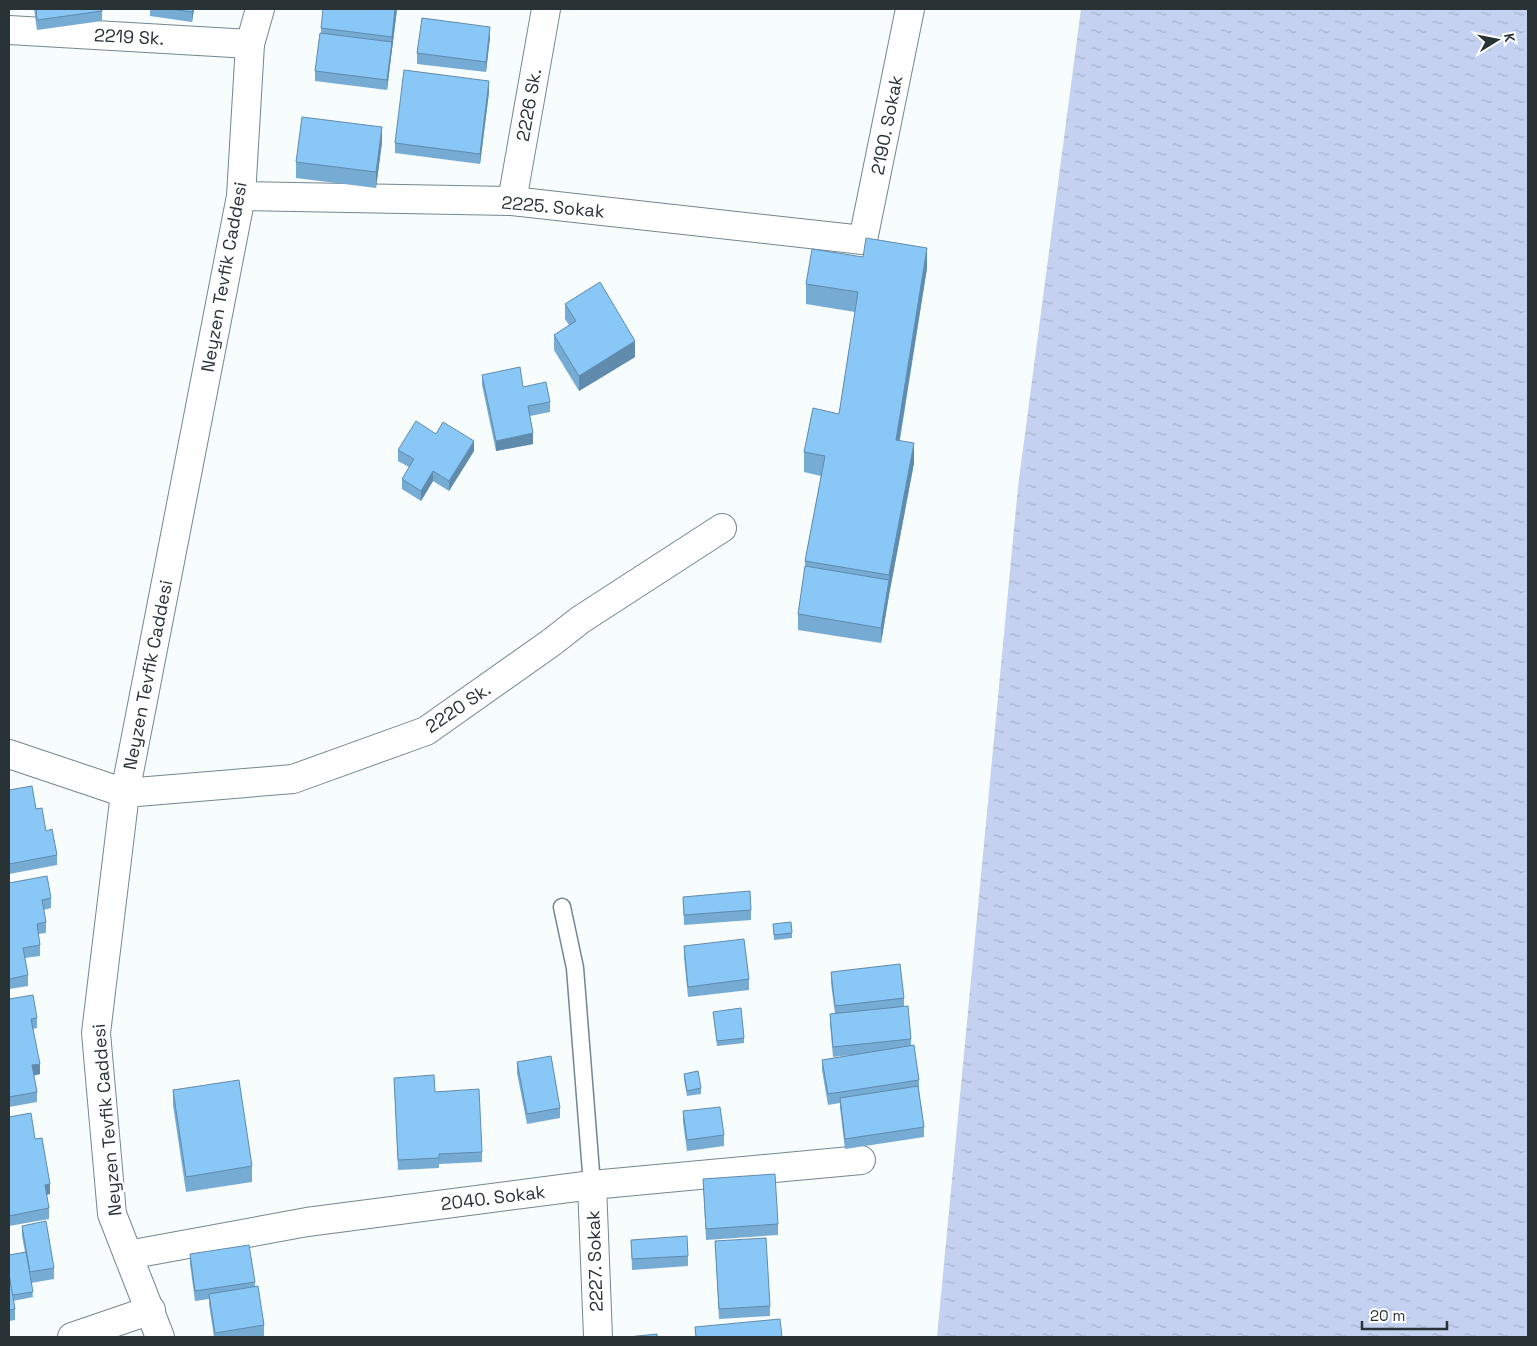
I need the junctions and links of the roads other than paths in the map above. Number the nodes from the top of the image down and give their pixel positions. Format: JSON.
{"nodes":[{"id":1,"x":260,"y":9,"type":"edge"},
{"id":2,"x":546,"y":9,"type":"edge"},
{"id":3,"x":910,"y":9,"type":"edge"},
{"id":4,"x":9,"y":30,"type":"edge"},
{"id":5,"x":250,"y":44,"type":"junction"},
{"id":6,"x":241,"y":196,"type":"junction"},
{"id":7,"x":512,"y":202,"type":"junction"},
{"id":8,"x":863,"y":240,"type":"joint"},
{"id":9,"x":722,"y":528,"type":"dead end"},
{"id":10,"x":9,"y":754,"type":"edge"},
{"id":11,"x":125,"y":793,"type":"junction"},
{"id":12,"x":562,"y":908,"type":"dead end"},
{"id":13,"x":861,"y":1160,"type":"dead end"},
{"id":14,"x":592,"y":1185,"type":"junction"},
{"id":15,"x":128,"y":1256,"type":"junction"},
{"id":16,"x":151,"y":1310,"type":"junction"},
{"id":17,"x":72,"y":1337,"type":"edge"},
{"id":18,"x":160,"y":1337,"type":"edge"},
{"id":19,"x":598,"y":1337,"type":"edge"}],
"edges":[{"from":1,"to":5,"type":"street","name":"Neyzen Tevfik Caddesi"},
{"from":2,"to":7,"type":"street","name":"2226 Sk."},
{"from":3,"to":8,"type":"street","name":"2190. Sokak"},
{"from":4,"to":5,"type":"street","name":"2219 Sk."},
{"from":5,"to":6,"type":"street","name":"Neyzen Tevfik Caddesi"},
{"from":6,"to":7,"type":"street","name":"2225. Sokak"},
{"from":6,"to":11,"type":"street","name":"Neyzen Tevfik Caddesi"},
{"from":7,"to":8,"type":"street","name":"2225. Sokak"},
{"from":9,"to":11,"type":"street","name":"2220 Sk."},
{"from":10,"to":11,"type":"street"},
{"from":11,"to":15,"type":"street","name":"Neyzen Tevfik Caddesi"},
{"from":12,"to":14,"type":"lane"},
{"from":13,"to":14,"type":"street","name":"2040. Sokak"},
{"from":14,"to":15,"type":"street","name":"2040. Sokak"},
{"from":14,"to":19,"type":"street","name":"2227. Sokak"},
{"from":15,"to":16,"type":"street","name":"Neyzen Tevfik Caddesi"},
{"from":16,"to":17,"type":"street"},
{"from":16,"to":18,"type":"street","name":"Neyzen Tevfik Caddesi"}]}
